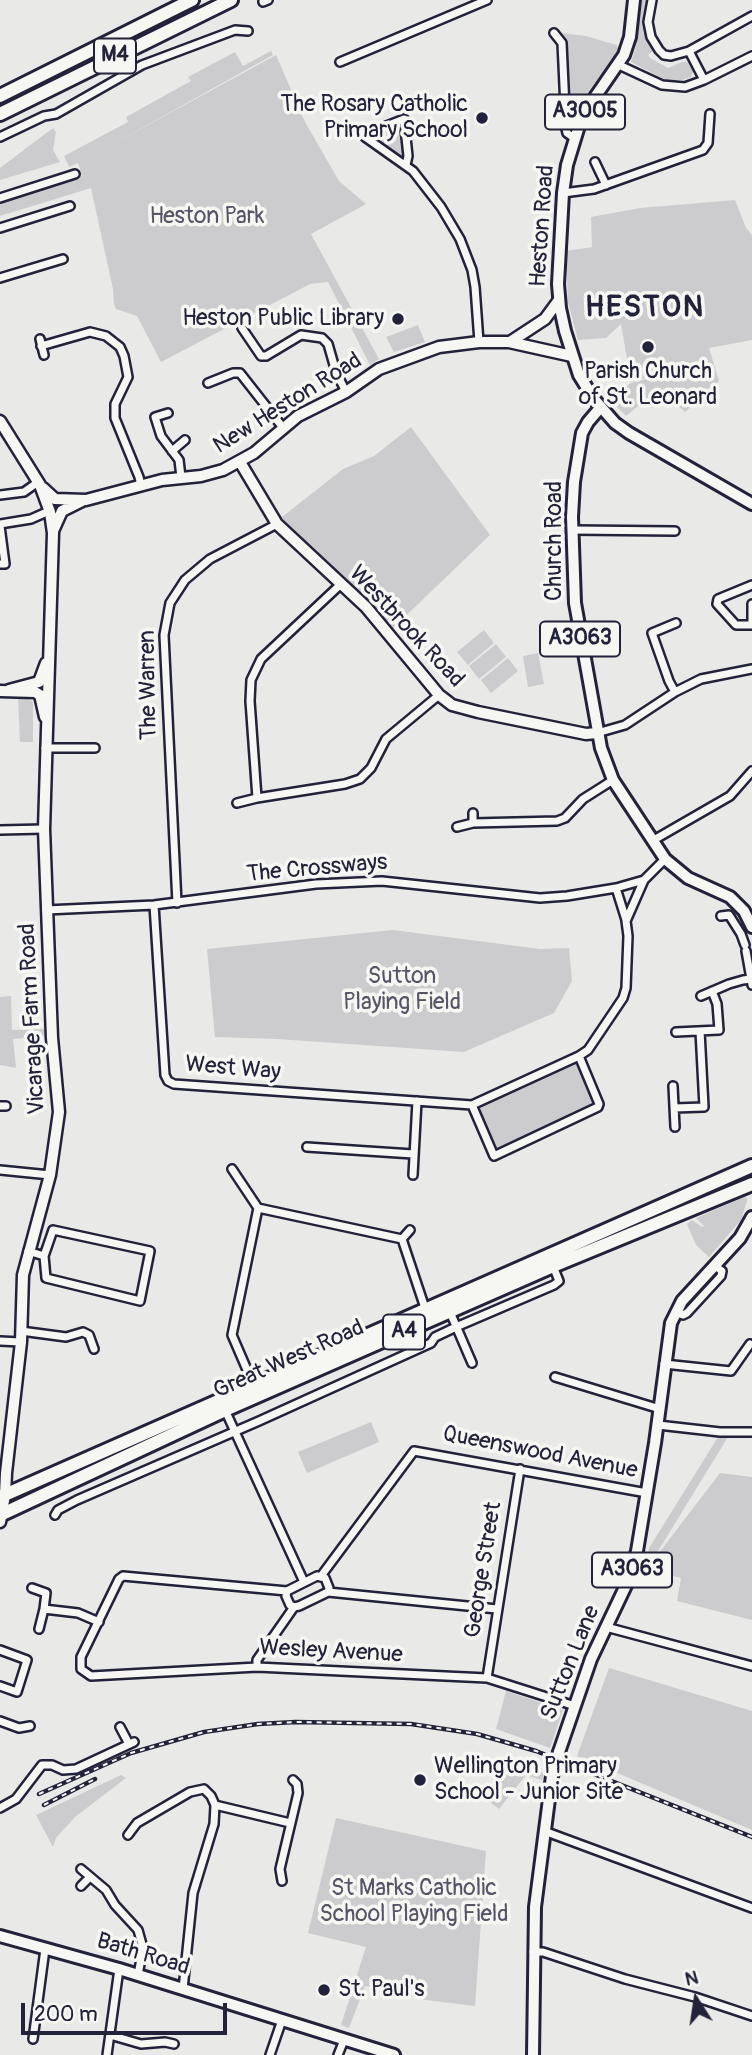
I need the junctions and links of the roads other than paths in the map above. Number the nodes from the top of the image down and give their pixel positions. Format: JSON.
{"nodes":[{"id":1,"x":191,"y":0,"type":"edge"},
{"id":2,"x":230,"y":0,"type":"edge"},
{"id":3,"x":487,"y":0,"type":"edge"},
{"id":4,"x":634,"y":0,"type":"edge"},
{"id":5,"x":652,"y":0,"type":"edge"},
{"id":6,"x":752,"y":16,"type":"edge"},
{"id":7,"x":248,"y":31,"type":"dead end"},
{"id":8,"x":554,"y":33,"type":"dead end"},
{"id":9,"x":689,"y":51,"type":"junction"},
{"id":10,"x":752,"y":56,"type":"edge"},
{"id":11,"x":340,"y":62,"type":"dead end"},
{"id":12,"x":619,"y":65,"type":"junction"},
{"id":13,"x":704,"y":80,"type":"junction"},
{"id":14,"x":0,"y":96,"type":"edge"},
{"id":15,"x":0,"y":114,"type":"edge"},
{"id":16,"x":709,"y":114,"type":"dead end"},
{"id":17,"x":0,"y":136,"type":"edge"},
{"id":18,"x":574,"y":138,"type":"junction"},
{"id":19,"x":595,"y":162,"type":"dead end"},
{"id":20,"x":406,"y":165,"type":"junction"},
{"id":21,"x":75,"y":174,"type":"dead end"},
{"id":22,"x":606,"y":184,"type":"junction"},
{"id":23,"x":563,"y":193,"type":"junction"},
{"id":24,"x":0,"y":198,"type":"edge"},
{"id":25,"x":70,"y":206,"type":"dead end"},
{"id":26,"x":0,"y":228,"type":"edge"},
{"id":27,"x":63,"y":259,"type":"dead end"},
{"id":28,"x":0,"y":278,"type":"edge"},
{"id":29,"x":559,"y":300,"type":"junction"},
{"id":30,"x":562,"y":315,"type":"junction"},
{"id":31,"x":545,"y":319,"type":"junction"},
{"id":32,"x":242,"y":328,"type":"dead end"},
{"id":33,"x":478,"y":342,"type":"junction"},
{"id":34,"x":510,"y":343,"type":"junction"},
{"id":35,"x":44,"y":355,"type":"dead end"},
{"id":36,"x":572,"y":356,"type":"junction"},
{"id":37,"x":218,"y":366,"type":"dead end"},
{"id":38,"x":223,"y":376,"type":"junction"},
{"id":39,"x":208,"y":383,"type":"dead end"},
{"id":40,"x":346,"y":392,"type":"junction"},
{"id":41,"x":600,"y":408,"type":"junction"},
{"id":42,"x":168,"y":413,"type":"dead end"},
{"id":43,"x":0,"y":421,"type":"edge"},
{"id":44,"x":284,"y":429,"type":"junction"},
{"id":45,"x":185,"y":440,"type":"dead end"},
{"id":46,"x":172,"y":450,"type":"junction"},
{"id":47,"x":240,"y":462,"type":"junction"},
{"id":48,"x":181,"y":477,"type":"junction"},
{"id":49,"x":39,"y":483,"type":"junction"},
{"id":50,"x":141,"y":486,"type":"junction"},
{"id":51,"x":0,"y":495,"type":"edge"},
{"id":52,"x":752,"y":504,"type":"edge"},
{"id":53,"x":55,"y":507,"type":"junction"},
{"id":54,"x":277,"y":524,"type":"junction"},
{"id":55,"x":0,"y":525,"type":"edge"},
{"id":56,"x":572,"y":530,"type":"junction"},
{"id":57,"x":675,"y":531,"type":"dead end"},
{"id":58,"x":0,"y":564,"type":"edge"},
{"id":59,"x":341,"y":584,"type":"junction"},
{"id":60,"x":752,"y":585,"type":"edge"},
{"id":61,"x":752,"y":604,"type":"edge"},
{"id":62,"x":676,"y":623,"type":"dead end"},
{"id":63,"x":751,"y":625,"type":"edge"},
{"id":64,"x":752,"y":668,"type":"edge"},
{"id":65,"x":41,"y":688,"type":"junction"},
{"id":66,"x":4,"y":690,"type":"edge"},
{"id":67,"x":675,"y":692,"type":"junction"},
{"id":68,"x":439,"y":695,"type":"junction"},
{"id":69,"x":597,"y":733,"type":"junction"},
{"id":70,"x":45,"y":748,"type":"junction"},
{"id":71,"x":95,"y":748,"type":"dead end"},
{"id":72,"x":752,"y":771,"type":"edge"},
{"id":73,"x":613,"y":780,"type":"junction"},
{"id":74,"x":257,"y":797,"type":"junction"},
{"id":75,"x":237,"y":803,"type":"dead end"},
{"id":76,"x":473,"y":813,"type":"dead end"},
{"id":77,"x":473,"y":824,"type":"junction"},
{"id":78,"x":457,"y":827,"type":"dead end"},
{"id":79,"x":44,"y":829,"type":"junction"},
{"id":80,"x":0,"y":830,"type":"edge"},
{"id":81,"x":652,"y":841,"type":"junction"},
{"id":82,"x":664,"y":859,"type":"junction"},
{"id":83,"x":644,"y":880,"type":"junction"},
{"id":84,"x":616,"y":888,"type":"junction"},
{"id":85,"x":177,"y":903,"type":"junction"},
{"id":86,"x":154,"y":905,"type":"junction"},
{"id":87,"x":748,"y":908,"type":"edge"},
{"id":88,"x":46,"y":910,"type":"junction"},
{"id":89,"x":721,"y":916,"type":"dead end"},
{"id":90,"x":626,"y":921,"type":"junction"},
{"id":91,"x":752,"y":927,"type":"edge"},
{"id":92,"x":741,"y":934,"type":"junction"},
{"id":93,"x":751,"y":982,"type":"edge"},
{"id":94,"x":712,"y":991,"type":"junction"},
{"id":95,"x":701,"y":996,"type":"dead end"},
{"id":96,"x":700,"y":1031,"type":"junction"},
{"id":97,"x":676,"y":1032,"type":"dead end"},
{"id":98,"x":579,"y":1056,"type":"junction"},
{"id":99,"x":673,"y":1086,"type":"dead end"},
{"id":100,"x":417,"y":1101,"type":"junction"},
{"id":101,"x":472,"y":1105,"type":"junction"},
{"id":102,"x":674,"y":1108,"type":"junction"},
{"id":103,"x":675,"y":1128,"type":"dead end"},
{"id":104,"x":307,"y":1147,"type":"dead end"},
{"id":105,"x":413,"y":1154,"type":"junction"},
{"id":106,"x":752,"y":1166,"type":"edge"},
{"id":107,"x":232,"y":1169,"type":"dead end"},
{"id":108,"x":0,"y":1170,"type":"edge"},
{"id":109,"x":50,"y":1175,"type":"junction"},
{"id":110,"x":413,"y":1175,"type":"dead end"},
{"id":111,"x":752,"y":1175,"type":"edge"},
{"id":112,"x":752,"y":1184,"type":"edge"},
{"id":113,"x":674,"y":1201,"type":"junction"},
{"id":114,"x":258,"y":1208,"type":"junction"},
{"id":115,"x":752,"y":1217,"type":"edge"},
{"id":116,"x":410,"y":1230,"type":"dead end"},
{"id":117,"x":402,"y":1239,"type":"junction"},
{"id":118,"x":28,"y":1251,"type":"junction"},
{"id":119,"x":44,"y":1256,"type":"junction"},
{"id":120,"x":553,"y":1266,"type":"junction"},
{"id":121,"x":426,"y":1312,"type":"junction"},
{"id":122,"x":450,"y":1312,"type":"junction"},
{"id":123,"x":456,"y":1327,"type":"junction"},
{"id":124,"x":21,"y":1337,"type":"junction"},
{"id":125,"x":0,"y":1341,"type":"edge"},
{"id":126,"x":750,"y":1344,"type":"dead end"},
{"id":127,"x":94,"y":1349,"type":"dead end"},
{"id":128,"x":472,"y":1363,"type":"dead end"},
{"id":129,"x":664,"y":1364,"type":"junction"},
{"id":130,"x":555,"y":1377,"type":"dead end"},
{"id":131,"x":254,"y":1387,"type":"junction"},
{"id":132,"x":660,"y":1409,"type":"junction"},
{"id":133,"x":225,"y":1410,"type":"junction"},
{"id":134,"x":658,"y":1425,"type":"junction"},
{"id":135,"x":234,"y":1432,"type":"junction"},
{"id":136,"x":752,"y":1432,"type":"edge"},
{"id":137,"x":4,"y":1448,"type":"edge"},
{"id":138,"x":520,"y":1469,"type":"junction"},
{"id":139,"x":65,"y":1485,"type":"junction"},
{"id":140,"x":647,"y":1493,"type":"junction"},
{"id":141,"x":3,"y":1496,"type":"edge"},
{"id":142,"x":77,"y":1500,"type":"junction"},
{"id":143,"x":55,"y":1515,"type":"dead end"},
{"id":144,"x":0,"y":1517,"type":"edge"},
{"id":145,"x":321,"y":1576,"type":"junction"},
{"id":146,"x":304,"y":1582,"type":"junction"},
{"id":147,"x":32,"y":1588,"type":"dead end"},
{"id":148,"x":287,"y":1591,"type":"junction"},
{"id":149,"x":328,"y":1592,"type":"junction"},
{"id":150,"x":294,"y":1607,"type":"junction"},
{"id":151,"x":44,"y":1609,"type":"junction"},
{"id":152,"x":497,"y":1609,"type":"junction"},
{"id":153,"x":99,"y":1622,"type":"junction"},
{"id":154,"x":606,"y":1627,"type":"junction"},
{"id":155,"x":39,"y":1629,"type":"dead end"},
{"id":156,"x":0,"y":1650,"type":"edge"},
{"id":157,"x":752,"y":1666,"type":"edge"},
{"id":158,"x":257,"y":1667,"type":"junction"},
{"id":159,"x":487,"y":1678,"type":"junction"},
{"id":160,"x":0,"y":1686,"type":"edge"},
{"id":161,"x":575,"y":1706,"type":"junction"},
{"id":162,"x":0,"y":1721,"type":"edge"},
{"id":163,"x":30,"y":1726,"type":"dead end"},
{"id":164,"x":120,"y":1727,"type":"dead end"},
{"id":165,"x":293,"y":1780,"type":"dead end"},
{"id":166,"x":215,"y":1805,"type":"junction"},
{"id":167,"x":0,"y":1808,"type":"edge"},
{"id":168,"x":290,"y":1823,"type":"junction"},
{"id":169,"x":544,"y":1831,"type":"junction"},
{"id":170,"x":128,"y":1835,"type":"dead end"},
{"id":171,"x":81,"y":1869,"type":"dead end"},
{"id":172,"x":90,"y":1877,"type":"junction"},
{"id":173,"x":282,"y":1881,"type":"dead end"},
{"id":174,"x":81,"y":1886,"type":"dead end"},
{"id":175,"x":752,"y":1908,"type":"edge"},
{"id":176,"x":0,"y":1936,"type":"edge"},
{"id":177,"x":45,"y":1949,"type":"junction"},
{"id":178,"x":533,"y":1952,"type":"junction"},
{"id":179,"x":119,"y":1969,"type":"junction"},
{"id":180,"x":138,"y":1975,"type":"junction"},
{"id":181,"x":183,"y":1989,"type":"junction"},
{"id":182,"x":752,"y":2016,"type":"edge"},
{"id":183,"x":282,"y":2020,"type":"junction"},
{"id":184,"x":110,"y":2035,"type":"junction"},
{"id":185,"x":33,"y":2039,"type":"dead end"},
{"id":186,"x":344,"y":2040,"type":"junction"},
{"id":187,"x":174,"y":2044,"type":"dead end"},
{"id":188,"x":107,"y":2055,"type":"edge"},
{"id":189,"x":270,"y":2055,"type":"edge"},
{"id":190,"x":338,"y":2055,"type":"edge"},
{"id":191,"x":394,"y":2055,"type":"edge"},
{"id":192,"x":531,"y":2055,"type":"edge"}],
"edges":[{"from":1,"to":14,"type":"highway","number":"M4"},
{"from":2,"to":15,"type":"highway","number":"M4"},
{"from":3,"to":11,"type":"street"},
{"from":4,"to":12,"type":"main road","name":"Heston Road","number":"A3005"},
{"from":5,"to":9,"type":"street"},
{"from":6,"to":9,"type":"street"},
{"from":7,"to":17,"type":"street"},
{"from":8,"to":18,"type":"street"},
{"from":9,"to":13,"type":"street"},
{"from":10,"to":13,"type":"street"},
{"from":12,"to":13,"type":"street"},
{"from":12,"to":18,"type":"main road","name":"Heston Road","number":"A3005"},
{"from":16,"to":22,"type":"street"},
{"from":18,"to":23,"type":"main road","name":"Heston Road","number":"A3005"},
{"from":19,"to":22,"type":"street"},
{"from":20,"to":20,"type":"street"},
{"from":20,"to":33,"type":"street"},
{"from":21,"to":24,"type":"street"},
{"from":22,"to":23,"type":"street"},
{"from":23,"to":29,"type":"main road","name":"Heston Road","number":"A3005"},
{"from":25,"to":26,"type":"street"},
{"from":27,"to":28,"type":"street"},
{"from":29,"to":30,"type":"main road","name":"Heston Road","number":"A3005"},
{"from":29,"to":31,"type":"street"},
{"from":30,"to":31,"type":"street"},
{"from":30,"to":36,"type":"main road","name":"Heston Road","number":"A3005"},
{"from":31,"to":34,"type":"street"},
{"from":32,"to":40,"type":"street"},
{"from":33,"to":34,"type":"street","name":"New Heston Road"},
{"from":33,"to":40,"type":"street","name":"New Heston Road"},
{"from":34,"to":36,"type":"street","name":"New Heston Road"},
{"from":35,"to":50,"type":"street"},
{"from":36,"to":41,"type":"main road","name":"Heston Road","number":"A3005"},
{"from":37,"to":38,"type":"street"},
{"from":38,"to":39,"type":"street"},
{"from":38,"to":44,"type":"street"},
{"from":40,"to":44,"type":"street","name":"New Heston Road"},
{"from":41,"to":52,"type":"main road","name":"Heston Road","number":"A3005"},
{"from":41,"to":56,"type":"main road","name":"Church Road","number":"A3063"},
{"from":42,"to":46,"type":"street"},
{"from":43,"to":49,"type":"street"},
{"from":44,"to":47,"type":"street","name":"New Heston Road"},
{"from":45,"to":46,"type":"street"},
{"from":46,"to":48,"type":"street"},
{"from":47,"to":48,"type":"street","name":"New Heston Road"},
{"from":47,"to":54,"type":"street","name":"Westbrook Road"},
{"from":48,"to":50,"type":"street","name":"New Heston Road"},
{"from":49,"to":51,"type":"street"},
{"from":49,"to":53,"type":"street"},
{"from":50,"to":53,"type":"street","name":"New Heston Road"},
{"from":53,"to":55,"type":"street"},
{"from":53,"to":65,"type":"street","name":"Vicarage Farm Road"},
{"from":54,"to":59,"type":"street","name":"Westbrook Road"},
{"from":54,"to":85,"type":"street","name":"The Warren"},
{"from":55,"to":58,"type":"street"},
{"from":56,"to":57,"type":"street"},
{"from":56,"to":69,"type":"main road","name":"Church Road","number":"A3063"},
{"from":59,"to":68,"type":"street","name":"Westbrook Road"},
{"from":59,"to":74,"type":"street"},
{"from":60,"to":63,"type":"street"},
{"from":61,"to":63,"type":"street"},
{"from":62,"to":67,"type":"street"},
{"from":64,"to":67,"type":"street"},
{"from":65,"to":66,"type":"street"},
{"from":65,"to":70,"type":"street","name":"Vicarage Farm Road"},
{"from":67,"to":69,"type":"street"},
{"from":68,"to":69,"type":"street","name":"Westbrook Road"},
{"from":68,"to":74,"type":"street"},
{"from":69,"to":73,"type":"main road","name":"Church Road","number":"A3063"},
{"from":70,"to":71,"type":"street"},
{"from":70,"to":79,"type":"street","name":"Vicarage Farm Road"},
{"from":72,"to":81,"type":"street"},
{"from":73,"to":77,"type":"street"},
{"from":73,"to":81,"type":"main road","name":"Church Road","number":"A3063"},
{"from":74,"to":75,"type":"street"},
{"from":76,"to":77,"type":"street"},
{"from":77,"to":78,"type":"street"},
{"from":79,"to":80,"type":"street"},
{"from":79,"to":88,"type":"street","name":"Vicarage Farm Road"},
{"from":81,"to":82,"type":"main road","name":"Church Road","number":"A3063"},
{"from":82,"to":83,"type":"street"},
{"from":82,"to":87,"type":"main road","name":"Church Road","number":"A3063"},
{"from":83,"to":84,"type":"street","name":"The Crossways"},
{"from":83,"to":90,"type":"street"},
{"from":84,"to":85,"type":"street","name":"The Crossways"},
{"from":84,"to":90,"type":"street"},
{"from":85,"to":86,"type":"street","name":"The Crossways"},
{"from":86,"to":88,"type":"street","name":"The Crossways"},
{"from":86,"to":100,"type":"street","name":"West Way"},
{"from":87,"to":91,"type":"main road","number":"A3063"},
{"from":88,"to":109,"type":"street","name":"Vicarage Farm Road"},
{"from":89,"to":92,"type":"street"},
{"from":90,"to":98,"type":"street"},
{"from":91,"to":92,"type":"street"},
{"from":92,"to":93,"type":"street"},
{"from":93,"to":94,"type":"street"},
{"from":94,"to":95,"type":"street"},
{"from":94,"to":96,"type":"street"},
{"from":96,"to":97,"type":"street"},
{"from":96,"to":102,"type":"street"},
{"from":98,"to":101,"type":"street"},
{"from":98,"to":101,"type":"street"},
{"from":99,"to":102,"type":"street"},
{"from":100,"to":101,"type":"street","name":"West Way"},
{"from":100,"to":105,"type":"street"},
{"from":102,"to":103,"type":"street"},
{"from":104,"to":105,"type":"street"},
{"from":105,"to":110,"type":"street"},
{"from":106,"to":113,"type":"highway","name":"Great West Road","number":"A4"},
{"from":107,"to":114,"type":"street"},
{"from":108,"to":109,"type":"street"},
{"from":109,"to":118,"type":"street","name":"Vicarage Farm Road"},
{"from":111,"to":113,"type":"highway","number":"A4"},
{"from":112,"to":120,"type":"highway","name":"Great West Road","number":"A4"},
{"from":113,"to":121,"type":"highway","name":"Great West Road","number":"A4"},
{"from":114,"to":117,"type":"street"},
{"from":114,"to":131,"type":"street"},
{"from":115,"to":129,"type":"main road","name":"Sutton Lane","number":"A3063"},
{"from":116,"to":117,"type":"street"},
{"from":117,"to":121,"type":"street"},
{"from":118,"to":119,"type":"street"},
{"from":118,"to":124,"type":"street","name":"Vicarage Farm Road"},
{"from":119,"to":119,"type":"street"},
{"from":120,"to":122,"type":"highway","name":"Great West Road","number":"A4"},
{"from":120,"to":123,"type":"street"},
{"from":121,"to":131,"type":"highway","name":"Great West Road","number":"A4"},
{"from":122,"to":123,"type":"street"},
{"from":122,"to":133,"type":"highway","name":"Great West Road","number":"A4"},
{"from":123,"to":128,"type":"street"},
{"from":123,"to":135,"type":"street"},
{"from":124,"to":125,"type":"street"},
{"from":124,"to":127,"type":"street"},
{"from":124,"to":137,"type":"street","name":"Vicarage Farm Road"},
{"from":126,"to":129,"type":"street"},
{"from":129,"to":132,"type":"main road","name":"Sutton Lane","number":"A3063"},
{"from":130,"to":132,"type":"street"},
{"from":131,"to":141,"type":"highway","name":"Great West Road","number":"A4"},
{"from":132,"to":134,"type":"main road","name":"Sutton Lane","number":"A3063"},
{"from":133,"to":135,"type":"street"},
{"from":133,"to":139,"type":"highway","name":"Great West Road","number":"A4"},
{"from":134,"to":136,"type":"street"},
{"from":134,"to":140,"type":"main road","name":"Sutton Lane","number":"A3063"},
{"from":135,"to":142,"type":"street"},
{"from":135,"to":146,"type":"street"},
{"from":137,"to":141,"type":"street","name":"Vicarage Farm Road"},
{"from":138,"to":140,"type":"street","name":"Queenswood Avenue"},
{"from":138,"to":145,"type":"street","name":"Queenswood Avenue"},
{"from":138,"to":152,"type":"street","name":"George Street"},
{"from":139,"to":141,"type":"highway","number":"A4"},
{"from":139,"to":142,"type":"street"},
{"from":139,"to":144,"type":"highway","name":"Great West Road","number":"A4"},
{"from":140,"to":154,"type":"main road","name":"Sutton Lane","number":"A3063"},
{"from":141,"to":144,"type":"street","name":"Vicarage Farm Road"},
{"from":142,"to":143,"type":"street"},
{"from":145,"to":146,"type":"street"},
{"from":145,"to":149,"type":"street"},
{"from":146,"to":148,"type":"street"},
{"from":147,"to":151,"type":"street"},
{"from":148,"to":150,"type":"street"},
{"from":148,"to":153,"type":"street"},
{"from":149,"to":150,"type":"street"},
{"from":149,"to":152,"type":"street"},
{"from":150,"to":158,"type":"street"},
{"from":151,"to":153,"type":"street"},
{"from":151,"to":155,"type":"street"},
{"from":152,"to":159,"type":"street","name":"George Street"},
{"from":153,"to":158,"type":"street","name":"Wesley Avenue"},
{"from":154,"to":157,"type":"street"},
{"from":154,"to":161,"type":"main road","name":"Sutton Lane","number":"A3063"},
{"from":156,"to":160,"type":"street"},
{"from":158,"to":159,"type":"street","name":"Wesley Avenue"},
{"from":159,"to":161,"type":"street","name":"Wesley Avenue"},
{"from":161,"to":169,"type":"main road","name":"Sutton Lane","number":"A3063","bridge":true},
{"from":162,"to":163,"type":"street"},
{"from":164,"to":167,"type":"street"},
{"from":165,"to":168,"type":"street"},
{"from":166,"to":168,"type":"street"},
{"from":166,"to":170,"type":"street"},
{"from":166,"to":181,"type":"street"},
{"from":168,"to":173,"type":"street"},
{"from":169,"to":175,"type":"street"},
{"from":169,"to":178,"type":"main road","name":"Sutton Lane","number":"A3063"},
{"from":171,"to":172,"type":"street"},
{"from":172,"to":174,"type":"street"},
{"from":172,"to":180,"type":"street"},
{"from":176,"to":177,"type":"main road","name":"Bath Road"},
{"from":177,"to":179,"type":"main road","name":"Bath Road"},
{"from":177,"to":185,"type":"street"},
{"from":178,"to":182,"type":"street"},
{"from":178,"to":192,"type":"main road","name":"Sutton Lane","number":"A3063"},
{"from":179,"to":180,"type":"main road","name":"Bath Road"},
{"from":179,"to":184,"type":"street"},
{"from":180,"to":181,"type":"main road","name":"Bath Road"},
{"from":181,"to":183,"type":"main road","name":"Bath Road"},
{"from":183,"to":186,"type":"main road","name":"Bath Road"},
{"from":183,"to":189,"type":"street"},
{"from":184,"to":187,"type":"street"},
{"from":184,"to":188,"type":"street"},
{"from":186,"to":190,"type":"street"},
{"from":186,"to":191,"type":"main road","name":"Bath Road"}]}
